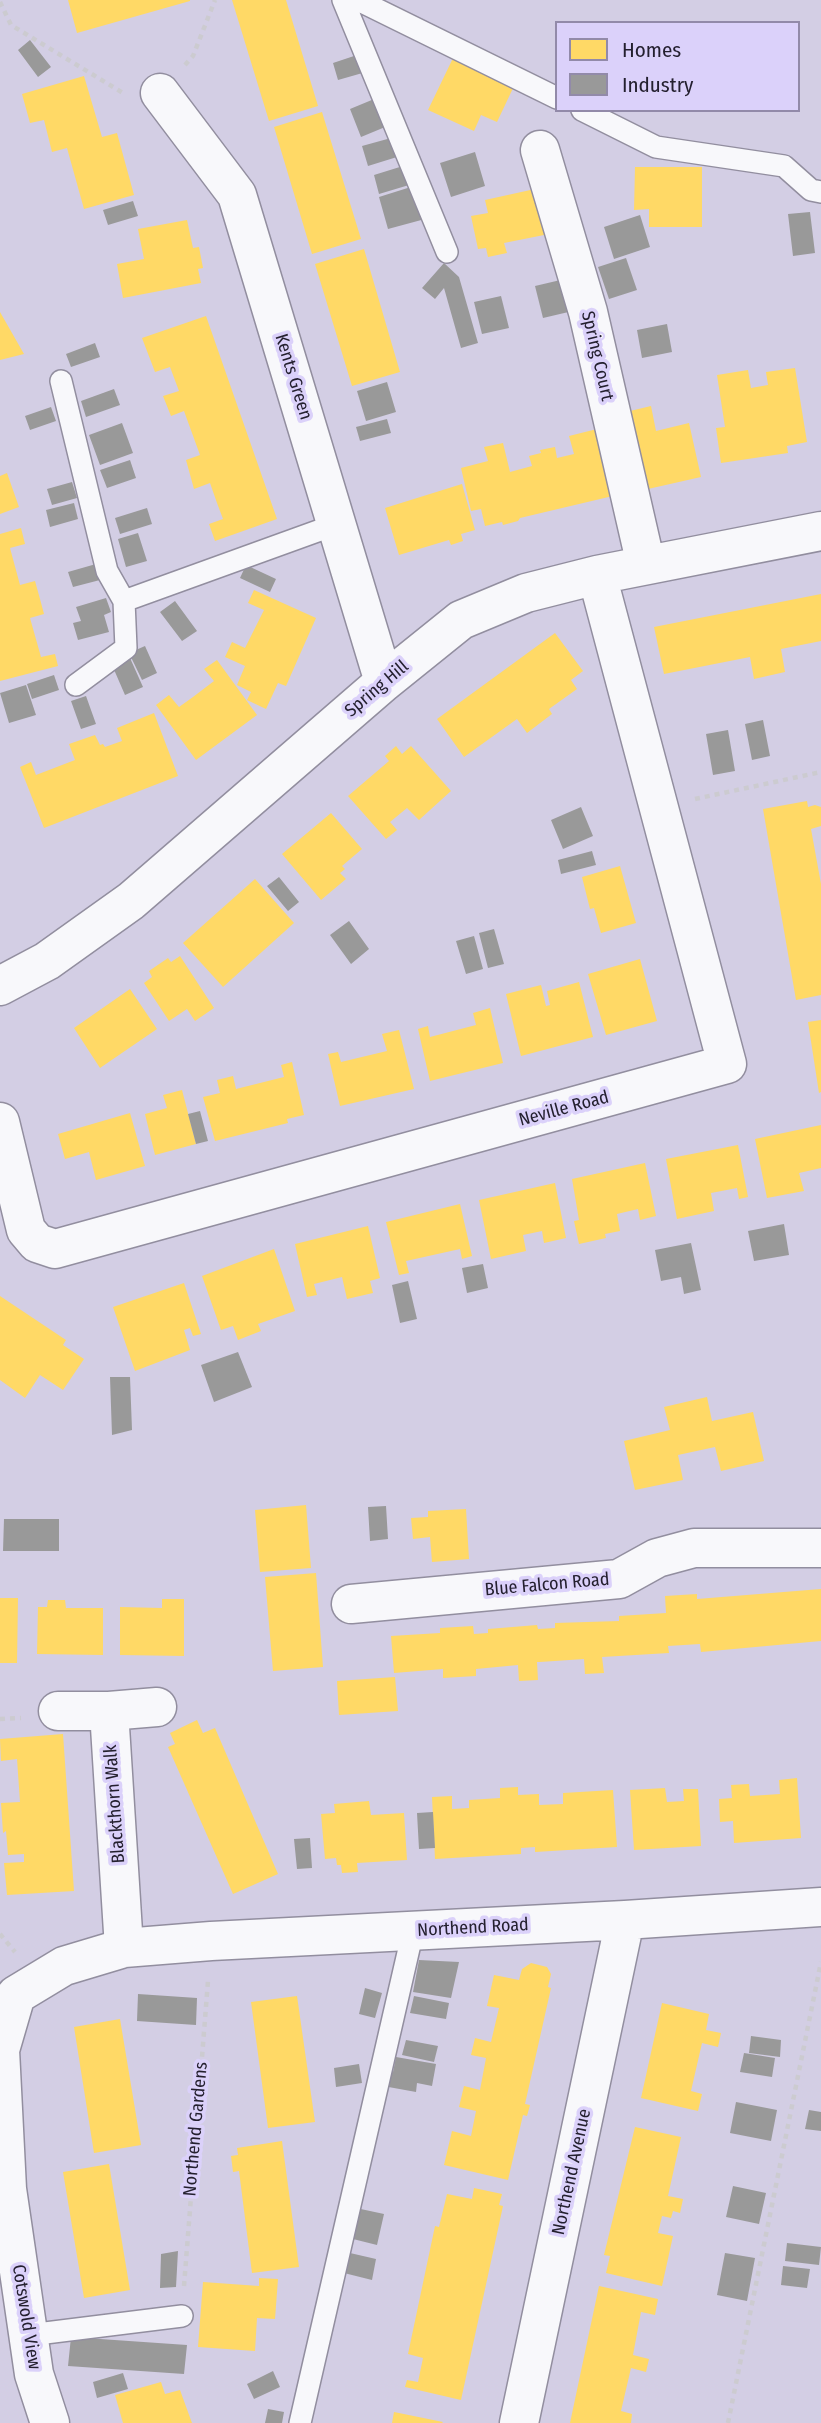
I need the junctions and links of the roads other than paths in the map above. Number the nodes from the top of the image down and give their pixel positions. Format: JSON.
{"nodes":[{"id":1,"x":343,"y":0,"type":"edge"},
{"id":2,"x":358,"y":0,"type":"edge"},
{"id":3,"x":160,"y":93,"type":"road end"},
{"id":4,"x":555,"y":97,"type":"edge"},
{"id":5,"x":586,"y":112,"type":"edge"},
{"id":6,"x":540,"y":150,"type":"dead end"},
{"id":7,"x":821,"y":192,"type":"edge"},
{"id":8,"x":447,"y":252,"type":"dead end"},
{"id":9,"x":61,"y":381,"type":"dead end"},
{"id":10,"x":337,"y":524,"type":"junction"},
{"id":11,"x":821,"y":531,"type":"edge"},
{"id":12,"x":646,"y":565,"type":"junction"},
{"id":13,"x":597,"y":575,"type":"junction"},
{"id":14,"x":124,"y":601,"type":"junction"},
{"id":15,"x":384,"y":682,"type":"junction"},
{"id":16,"x":76,"y":685,"type":"dead end"},
{"id":17,"x":2,"y":976,"type":"edge"},
{"id":18,"x":0,"y":1122,"type":"edge"},
{"id":19,"x":821,"y":1548,"type":"edge"},
{"id":20,"x":351,"y":1604,"type":"dead end"},
{"id":21,"x":157,"y":1707,"type":"dead end"},
{"id":22,"x":58,"y":1711,"type":"dead end"},
{"id":23,"x":109,"y":1711,"type":"junction"},
{"id":24,"x":821,"y":1908,"type":"edge"},
{"id":25,"x":625,"y":1920,"type":"junction"},
{"id":26,"x":413,"y":1931,"type":"junction"},
{"id":27,"x":124,"y":1948,"type":"junction"},
{"id":28,"x":3,"y":2189,"type":"edge"},
{"id":29,"x":182,"y":2316,"type":"road end"},
{"id":30,"x":29,"y":2335,"type":"junction"},
{"id":31,"x":50,"y":2423,"type":"edge"},
{"id":32,"x":300,"y":2423,"type":"edge"},
{"id":33,"x":519,"y":2423,"type":"edge"}],
"edges":[{"from":1,"to":8,"type":"lane"},
{"from":2,"to":4,"type":"lane"},
{"from":3,"to":10,"type":"street","name":"Kents Green"},
{"from":5,"to":7,"type":"lane"},
{"from":6,"to":12,"type":"street","name":"Spring Court"},
{"from":9,"to":14,"type":"lane"},
{"from":10,"to":14,"type":"lane"},
{"from":10,"to":15,"type":"street","name":"Kents Green"},
{"from":11,"to":12,"type":"street","name":"Spring Hill"},
{"from":12,"to":13,"type":"street","name":"Spring Hill"},
{"from":13,"to":15,"type":"street","name":"Spring Hill"},
{"from":13,"to":18,"type":"street","name":"Neville Road"},
{"from":14,"to":16,"type":"lane"},
{"from":15,"to":17,"type":"street","name":"Spring Hill"},
{"from":19,"to":20,"type":"street","name":"Blue Falcon Road"},
{"from":21,"to":23,"type":"street"},
{"from":22,"to":23,"type":"street"},
{"from":23,"to":27,"type":"street","name":"Blackthorn Walk"},
{"from":24,"to":25,"type":"street","name":"Northend Road"},
{"from":25,"to":26,"type":"street","name":"Northend Road"},
{"from":25,"to":33,"type":"street","name":"Northend Avenue"},
{"from":26,"to":27,"type":"street","name":"Northend Road"},
{"from":26,"to":32,"type":"lane"},
{"from":27,"to":28,"type":"street","name":"Cotswold View"},
{"from":28,"to":30,"type":"street","name":"Cotswold View"},
{"from":29,"to":30,"type":"lane"},
{"from":30,"to":31,"type":"street","name":"Cotswold View"}]}
